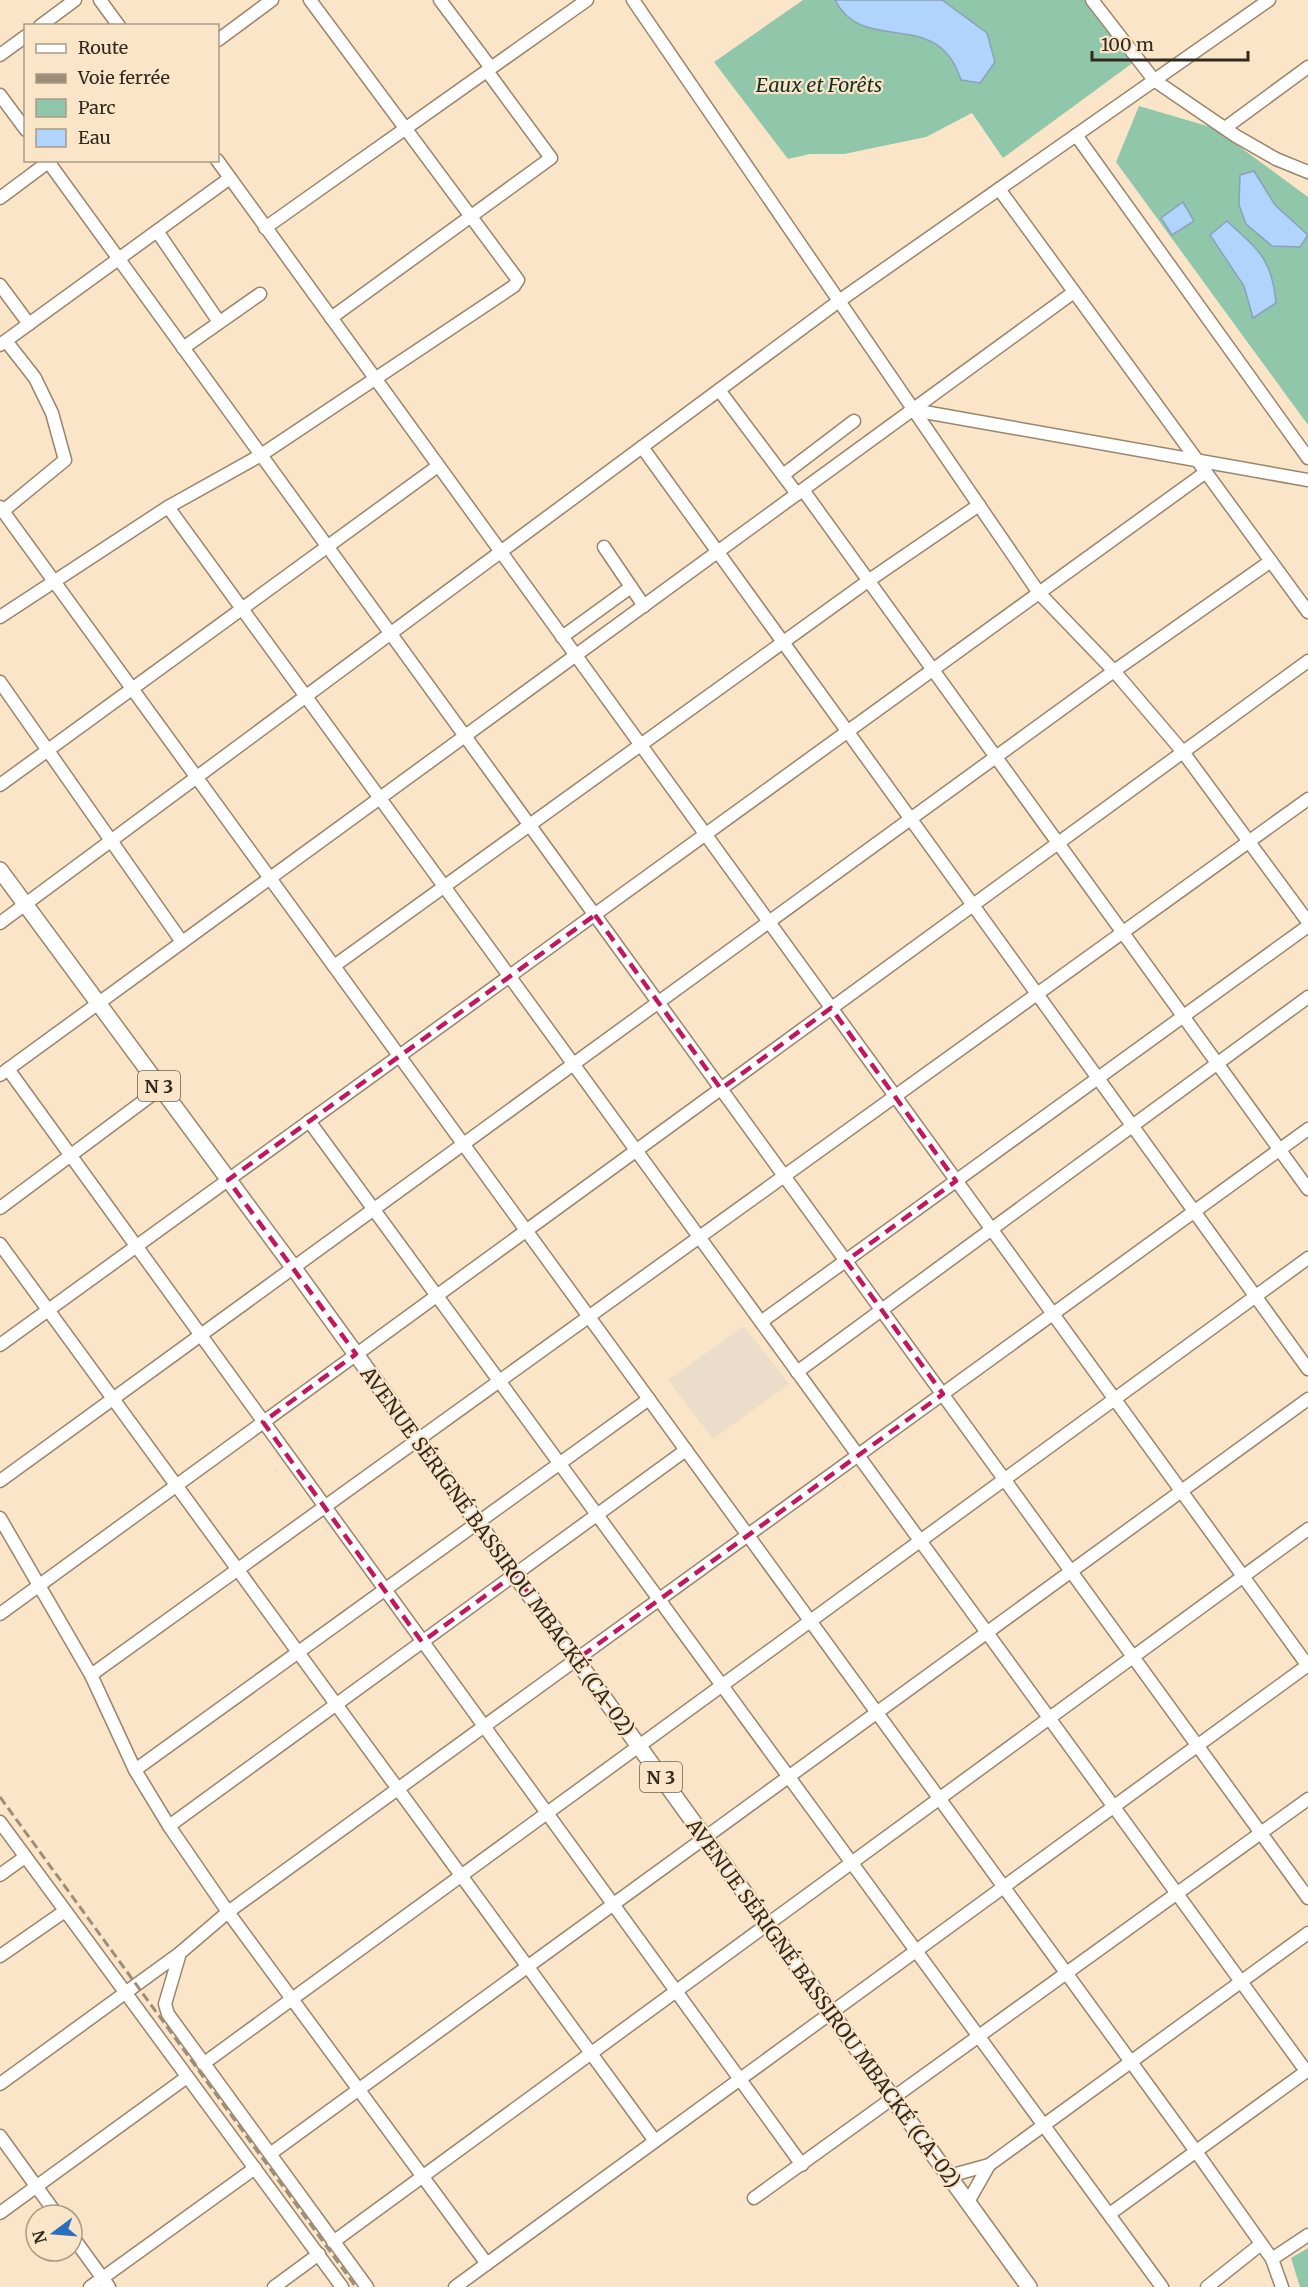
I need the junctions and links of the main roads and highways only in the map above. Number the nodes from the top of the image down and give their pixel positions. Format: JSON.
{"nodes":[{"id":1,"x":0,"y":870,"type":"edge"},
{"id":2,"x":1029,"y":2287,"type":"edge"}],
"edges":[{"from":1,"to":2,"type":"main road","name":"AVENUE SÉRIGNÉ BASSIROU MBACKÉ (CA-02)","number":"N 3"}]}
